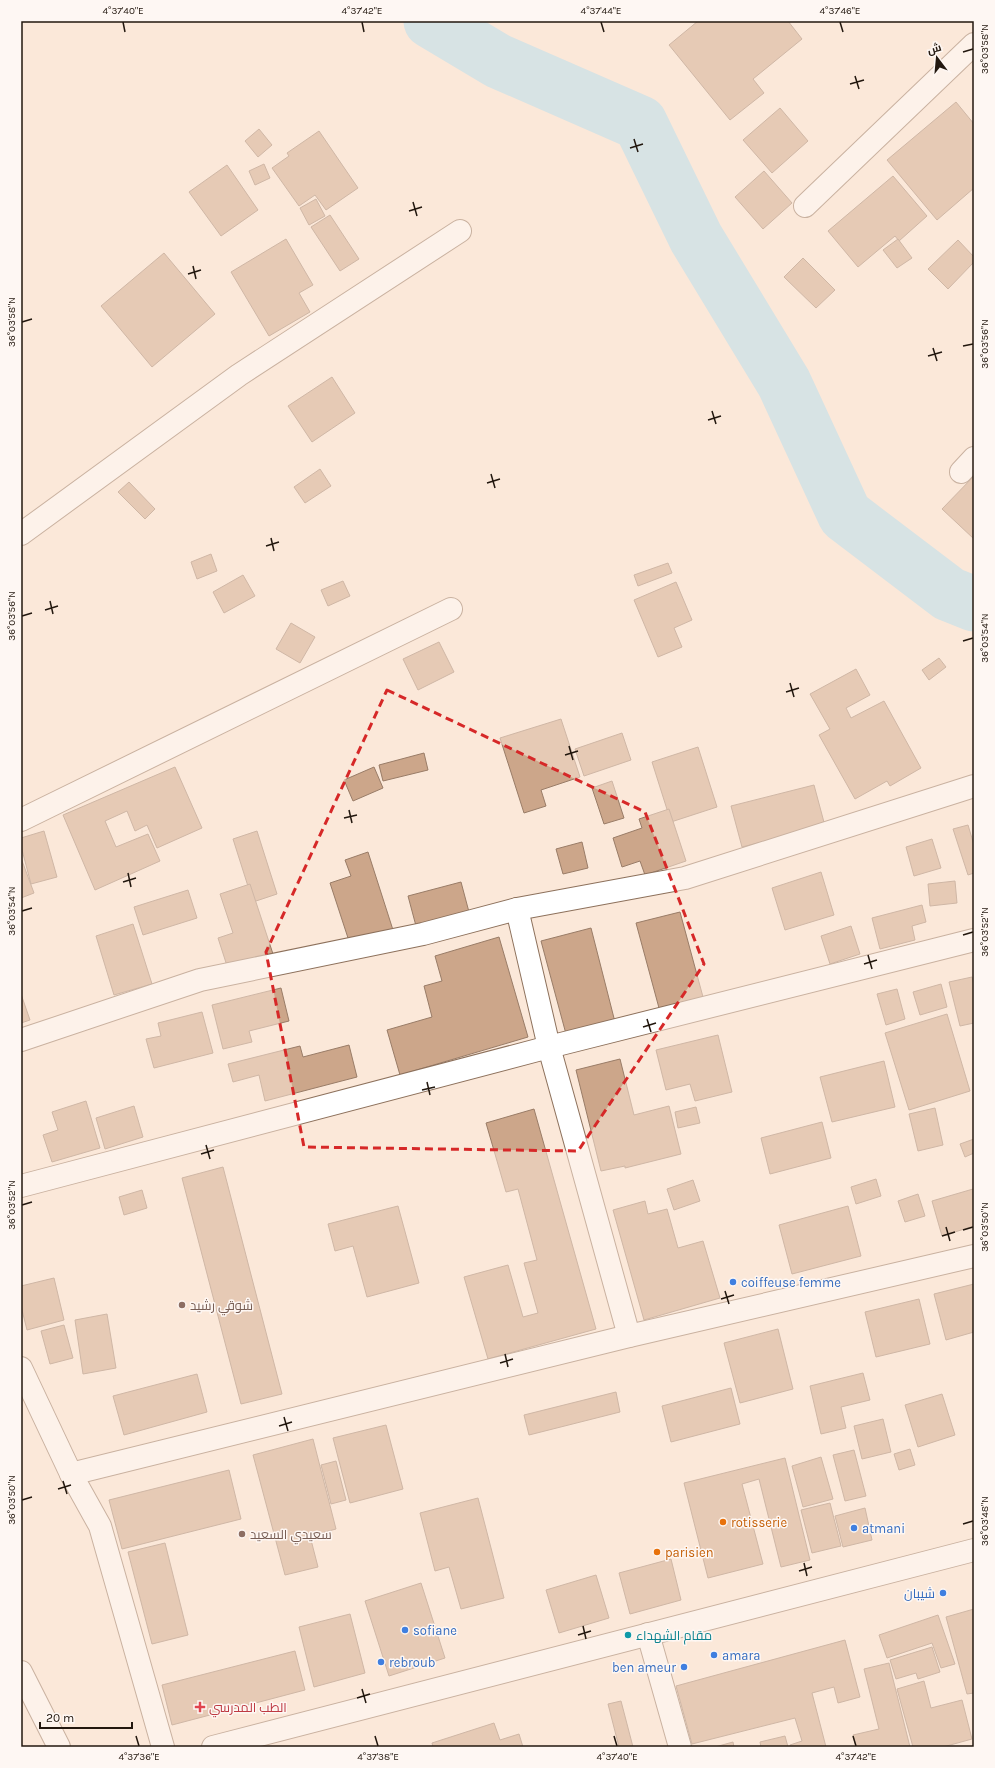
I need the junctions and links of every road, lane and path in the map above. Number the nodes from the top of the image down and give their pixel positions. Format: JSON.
{"nodes":[{"id":1,"x":974,"y":44,"type":"edge"},
{"id":2,"x":804,"y":206,"type":"dead end"},
{"id":3,"x":460,"y":231,"type":"dead end"},
{"id":4,"x":21,"y":534,"type":"edge"},
{"id":5,"x":451,"y":609,"type":"dead end"},
{"id":6,"x":974,"y":786,"type":"edge"},
{"id":7,"x":21,"y":820,"type":"edge"},
{"id":8,"x":517,"y":909,"type":"junction"},
{"id":9,"x":974,"y":940,"type":"edge"},
{"id":10,"x":21,"y":1040,"type":"edge"},
{"id":11,"x":549,"y":1047,"type":"junction"},
{"id":12,"x":21,"y":1186,"type":"edge"},
{"id":13,"x":974,"y":1256,"type":"edge"},
{"id":14,"x":629,"y":1336,"type":"junction"},
{"id":15,"x":21,"y":1368,"type":"edge"},
{"id":16,"x":71,"y":1474,"type":"junction"},
{"id":17,"x":974,"y":1550,"type":"edge"},
{"id":18,"x":648,"y":1634,"type":"junction"},
{"id":19,"x":21,"y":1672,"type":"edge"},
{"id":20,"x":59,"y":1747,"type":"edge"},
{"id":21,"x":163,"y":1747,"type":"edge"},
{"id":22,"x":213,"y":1747,"type":"edge"},
{"id":23,"x":680,"y":1747,"type":"edge"}],
"edges":[{"from":1,"to":2,"type":"street"},
{"from":3,"to":4,"type":"street"},
{"from":5,"to":7,"type":"street"},
{"from":6,"to":8,"type":"street"},
{"from":8,"to":10,"type":"street"},
{"from":8,"to":11,"type":"street"},
{"from":9,"to":11,"type":"street"},
{"from":11,"to":12,"type":"street"},
{"from":11,"to":14,"type":"street"},
{"from":13,"to":14,"type":"street"},
{"from":14,"to":16,"type":"street"},
{"from":15,"to":16,"type":"street"},
{"from":16,"to":21,"type":"street"},
{"from":17,"to":18,"type":"street"},
{"from":18,"to":22,"type":"street"},
{"from":18,"to":23,"type":"street"},
{"from":19,"to":20,"type":"street"}]}
